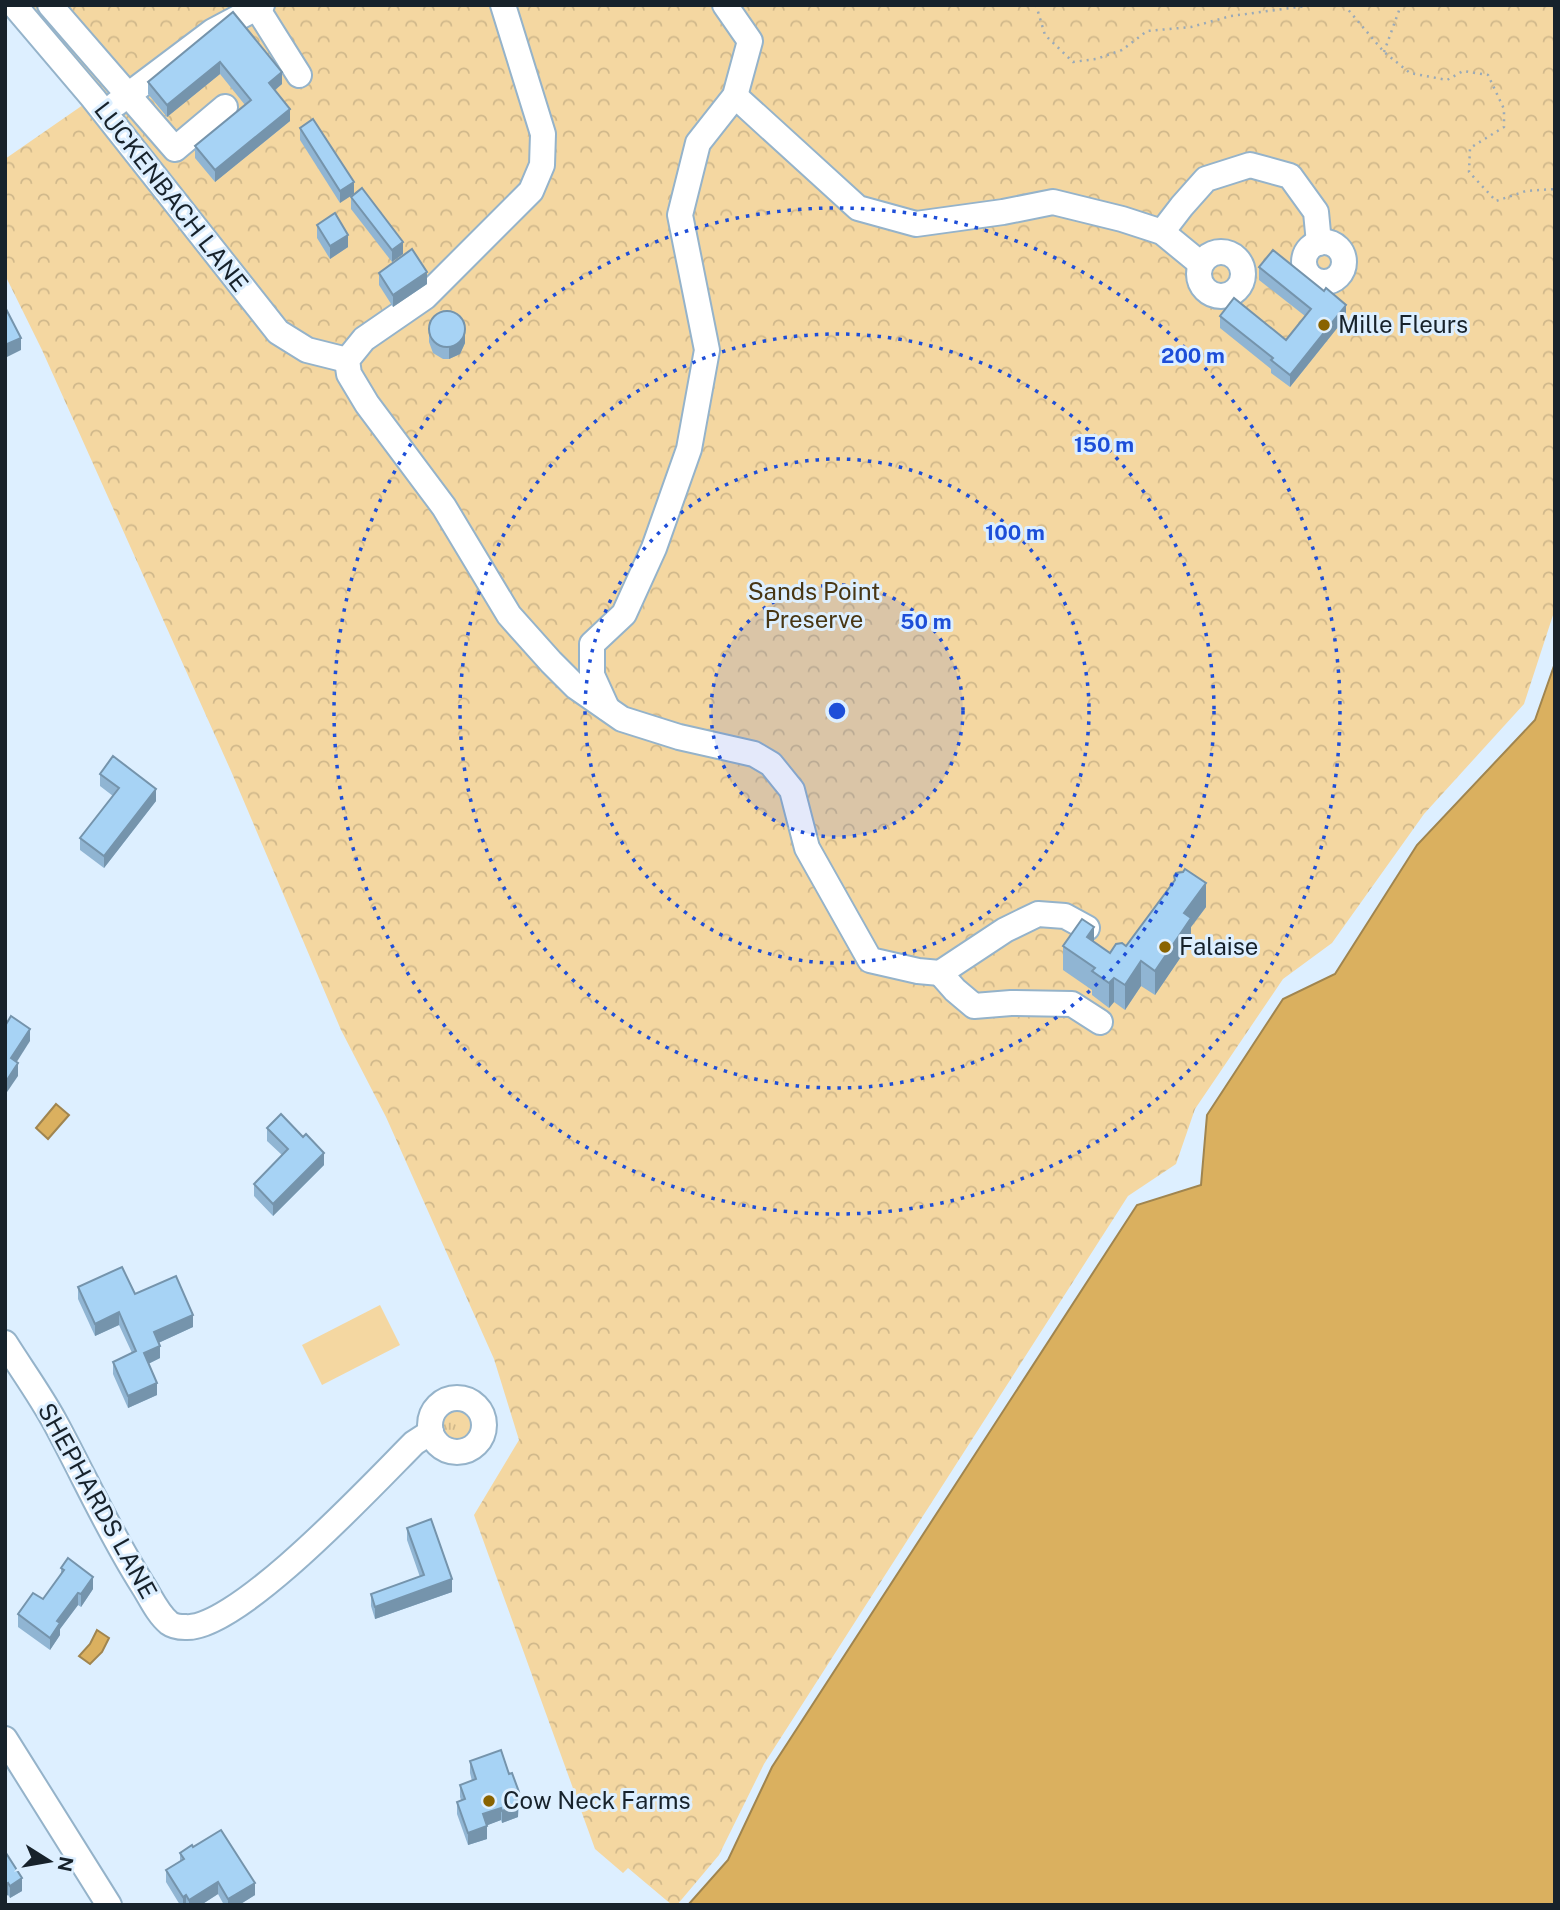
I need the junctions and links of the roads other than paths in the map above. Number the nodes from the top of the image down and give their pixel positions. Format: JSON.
{"nodes":[{"id":1,"x":14,"y":5,"type":"edge"},
{"id":2,"x":50,"y":5,"type":"edge"},
{"id":3,"x":503,"y":5,"type":"edge"},
{"id":4,"x":725,"y":5,"type":"edge"},
{"id":5,"x":260,"y":7,"type":"edge"},
{"id":6,"x":299,"y":75,"type":"dead end"},
{"id":7,"x":128,"y":94,"type":"junction"},
{"id":8,"x":735,"y":96,"type":"junction"},
{"id":9,"x":225,"y":107,"type":"dead end"},
{"id":10,"x":104,"y":112,"type":"junction"},
{"id":11,"x":168,"y":140,"type":"junction"},
{"id":12,"x":142,"y":161,"type":"junction"},
{"id":13,"x":1163,"y":232,"type":"junction"},
{"id":14,"x":1319,"y":243,"type":"dead end"},
{"id":15,"x":1201,"y":264,"type":"dead end"},
{"id":16,"x":347,"y":360,"type":"junction"},
{"id":17,"x":607,"y":708,"type":"junction"},
{"id":18,"x":1087,"y":928,"type":"edge"},
{"id":19,"x":940,"y":973,"type":"junction"},
{"id":20,"x":1100,"y":1022,"type":"dead end"},
{"id":21,"x":5,"y":1343,"type":"edge"},
{"id":22,"x":431,"y":1432,"type":"dead end"},
{"id":23,"x":5,"y":1739,"type":"edge"},
{"id":24,"x":109,"y":1905,"type":"edge"}],
"edges":[{"from":1,"to":10,"type":"street","name":"LUCKENBACH LANE"},
{"from":2,"to":7,"type":"street"},
{"from":3,"to":16,"type":"street"},
{"from":4,"to":8,"type":"street"},
{"from":5,"to":6,"type":"street"},
{"from":5,"to":7,"type":"street"},
{"from":7,"to":10,"type":"street"},
{"from":7,"to":11,"type":"street"},
{"from":8,"to":13,"type":"street"},
{"from":8,"to":17,"type":"street"},
{"from":9,"to":11,"type":"street"},
{"from":10,"to":12,"type":"street","name":"LUCKENBACH LANE"},
{"from":11,"to":12,"type":"street"},
{"from":12,"to":16,"type":"street","name":"LUCKENBACH LANE"},
{"from":13,"to":14,"type":"street"},
{"from":13,"to":15,"type":"street"},
{"from":16,"to":17,"type":"street"},
{"from":17,"to":19,"type":"street"},
{"from":18,"to":19,"type":"street"},
{"from":19,"to":20,"type":"street"},
{"from":21,"to":22,"type":"street","name":"SHEPHARDS LANE"},
{"from":23,"to":24,"type":"street"}]}
